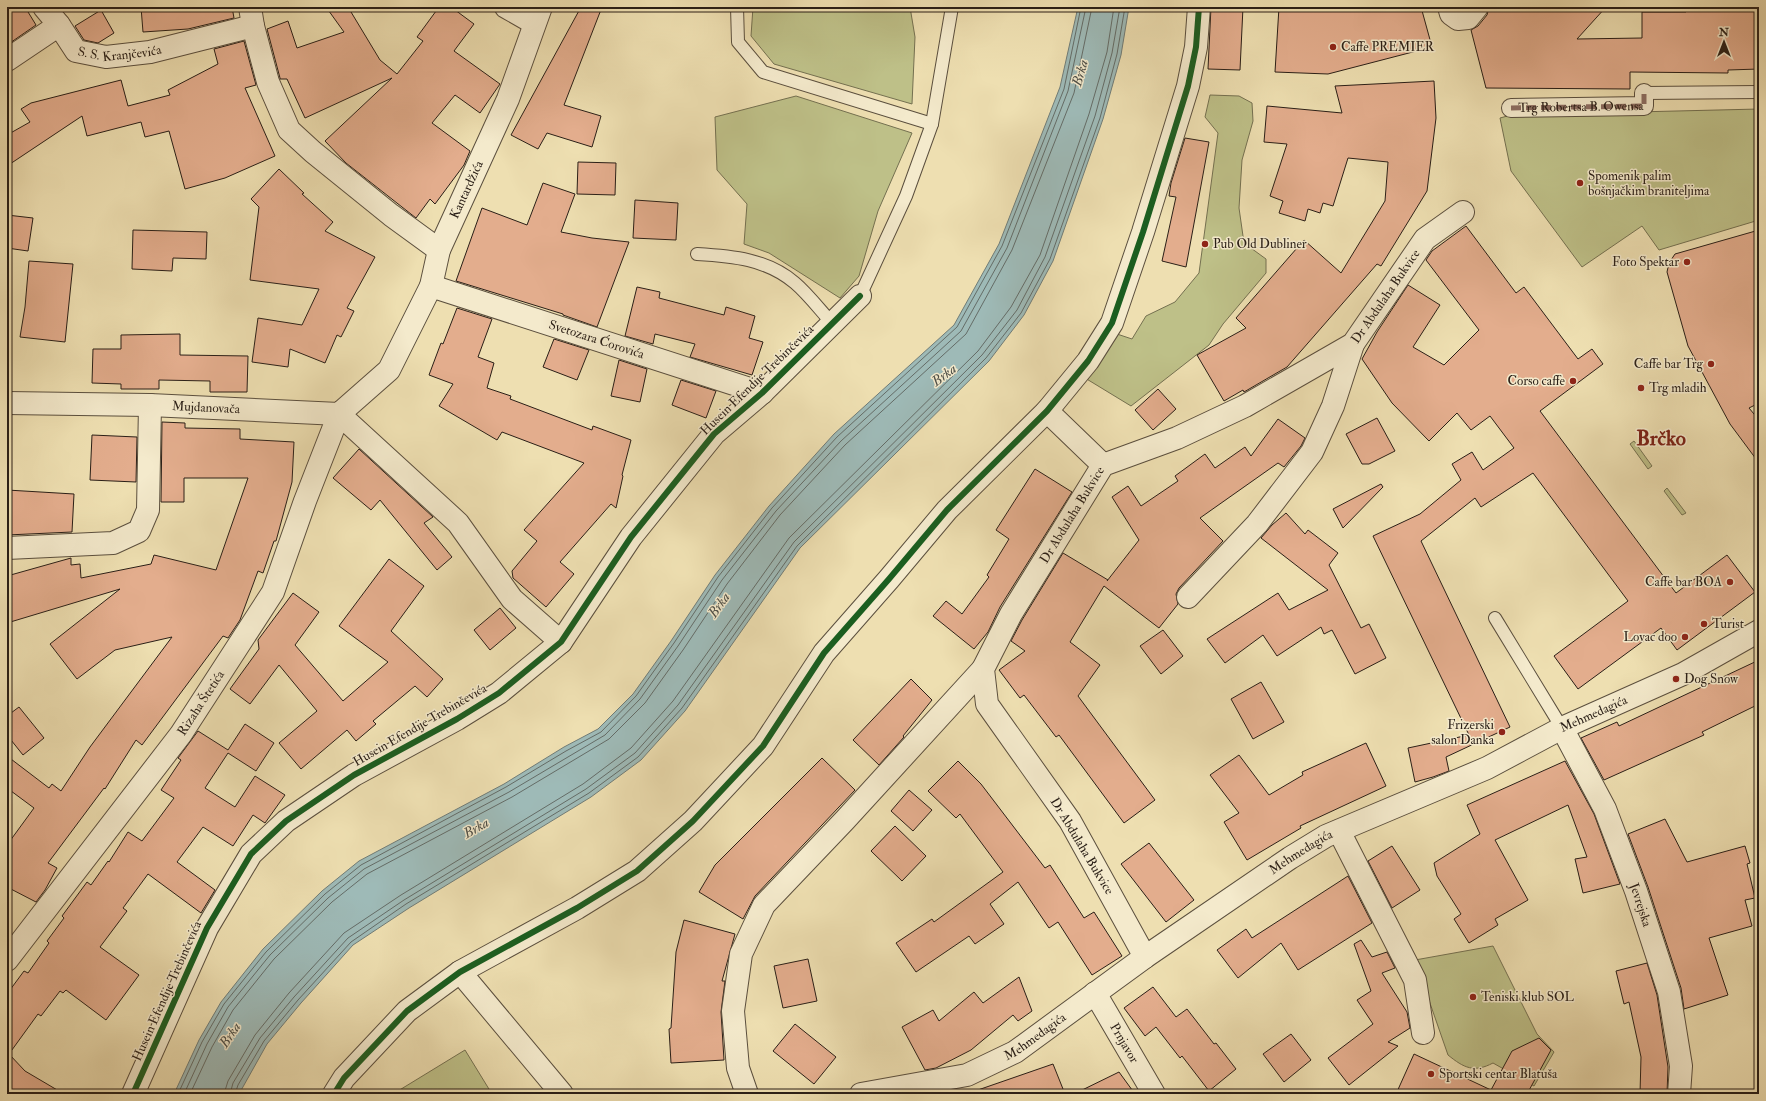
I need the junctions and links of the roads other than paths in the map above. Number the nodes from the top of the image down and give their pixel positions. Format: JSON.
{"nodes":[{"id":1,"x":44,"y":7,"type":"edge"},
{"id":2,"x":506,"y":7,"type":"edge"},
{"id":3,"x":737,"y":7,"type":"edge"},
{"id":4,"x":952,"y":7,"type":"edge"},
{"id":5,"x":1199,"y":7,"type":"edge"},
{"id":6,"x":1477,"y":7,"type":"edge"},
{"id":7,"x":1450,"y":10,"type":"edge"},
{"id":8,"x":538,"y":15,"type":"edge"},
{"id":9,"x":252,"y":17,"type":"edge"},
{"id":10,"x":59,"y":25,"type":"junction"},
{"id":11,"x":7,"y":60,"type":"edge"},
{"id":12,"x":1759,"y":92,"type":"edge"},
{"id":13,"x":1644,"y":93,"type":"joint"},
{"id":14,"x":1511,"y":108,"type":"dead end"},
{"id":15,"x":932,"y":124,"type":"junction"},
{"id":16,"x":1463,"y":212,"type":"dead end"},
{"id":17,"x":439,"y":250,"type":"junction"},
{"id":18,"x":697,"y":254,"type":"dead end"},
{"id":19,"x":431,"y":286,"type":"junction"},
{"id":20,"x":860,"y":296,"type":"joint"},
{"id":21,"x":832,"y":323,"type":"junction"},
{"id":22,"x":1353,"y":344,"type":"junction"},
{"id":23,"x":762,"y":392,"type":"junction"},
{"id":24,"x":7,"y":403,"type":"edge"},
{"id":25,"x":150,"y":405,"type":"junction"},
{"id":26,"x":1048,"y":411,"type":"junction"},
{"id":27,"x":339,"y":414,"type":"junction"},
{"id":28,"x":1103,"y":465,"type":"junction"},
{"id":29,"x":7,"y":548,"type":"edge"},
{"id":30,"x":1188,"y":597,"type":"dead end"},
{"id":31,"x":1495,"y":618,"type":"dead end"},
{"id":32,"x":1759,"y":631,"type":"edge"},
{"id":33,"x":561,"y":642,"type":"junction"},
{"id":34,"x":983,"y":669,"type":"junction"},
{"id":35,"x":1562,"y":728,"type":"junction"},
{"id":36,"x":1339,"y":831,"type":"junction"},
{"id":37,"x":1145,"y":957,"type":"junction"},
{"id":38,"x":7,"y":960,"type":"edge"},
{"id":39,"x":460,"y":972,"type":"junction"},
{"id":40,"x":1095,"y":993,"type":"junction"},
{"id":41,"x":1423,"y":1033,"type":"dead end"},
{"id":42,"x":900,"y":1090,"type":"edge"},
{"id":43,"x":133,"y":1094,"type":"edge"},
{"id":44,"x":334,"y":1094,"type":"edge"},
{"id":45,"x":562,"y":1094,"type":"edge"},
{"id":46,"x":747,"y":1094,"type":"edge"},
{"id":47,"x":861,"y":1094,"type":"edge"},
{"id":48,"x":1154,"y":1094,"type":"edge"},
{"id":49,"x":1679,"y":1094,"type":"edge"}],
"edges":[{"from":1,"to":10,"type":"street","name":"S. S. Kranjčevića"},
{"from":2,"to":8,"type":"street"},
{"from":3,"to":15,"type":"lane"},
{"from":4,"to":15,"type":"lane"},
{"from":5,"to":26,"type":"street"},
{"from":6,"to":7,"type":"street"},
{"from":8,"to":17,"type":"street","name":"Kantardžića"},
{"from":9,"to":10,"type":"street","name":"S. S. Kranjčevića"},
{"from":9,"to":17,"type":"street"},
{"from":10,"to":11,"type":"street"},
{"from":12,"to":13,"type":"lane","name":"Trg Robertsa B. Owensa"},
{"from":13,"to":14,"type":"street","name":"Trg Robertsa B. Owensa"},
{"from":15,"to":20,"type":"lane"},
{"from":16,"to":22,"type":"street","name":"Dr Abdulaha Bukvice"},
{"from":17,"to":19,"type":"street","name":"Kantardžića"},
{"from":18,"to":21,"type":"lane"},
{"from":19,"to":23,"type":"street","name":"Svetozara Ćorovića"},
{"from":19,"to":27,"type":"street","name":"Kantardžića"},
{"from":20,"to":21,"type":"street","name":"Husein Efendije Trebinčevića"},
{"from":21,"to":23,"type":"street","name":"Husein Efendije Trebinčevića"},
{"from":22,"to":28,"type":"street","name":"Dr Abdulaha Bukvice"},
{"from":22,"to":30,"type":"street"},
{"from":23,"to":33,"type":"street","name":"Husein Efendije Trebinčevića"},
{"from":24,"to":25,"type":"street","name":"Mujdanovača"},
{"from":25,"to":27,"type":"street","name":"Mujdanovača"},
{"from":25,"to":29,"type":"street"},
{"from":26,"to":28,"type":"street"},
{"from":26,"to":39,"type":"street"},
{"from":27,"to":33,"type":"street"},
{"from":27,"to":38,"type":"street","name":"Rizaha Štetića"},
{"from":28,"to":34,"type":"street","name":"Dr Abdulaha Bukvice"},
{"from":31,"to":35,"type":"lane"},
{"from":32,"to":35,"type":"street","name":"Mehmedagića"},
{"from":33,"to":43,"type":"street","name":"Husein Efendije Trebinčevića"},
{"from":34,"to":37,"type":"street","name":"Dr Abdulaha Bukvice"},
{"from":34,"to":46,"type":"street"},
{"from":35,"to":36,"type":"street","name":"Mehmedagića"},
{"from":35,"to":49,"type":"street","name":"Jevrejska"},
{"from":36,"to":37,"type":"street","name":"Mehmedagića"},
{"from":36,"to":41,"type":"street"},
{"from":37,"to":40,"type":"street","name":"Mehmedagića"},
{"from":39,"to":44,"type":"street"},
{"from":39,"to":45,"type":"street"},
{"from":40,"to":42,"type":"street","name":"Mehmedagića"},
{"from":40,"to":48,"type":"street","name":"Prnjavor"},
{"from":42,"to":47,"type":"street","name":"Mehmedagića"}]}
